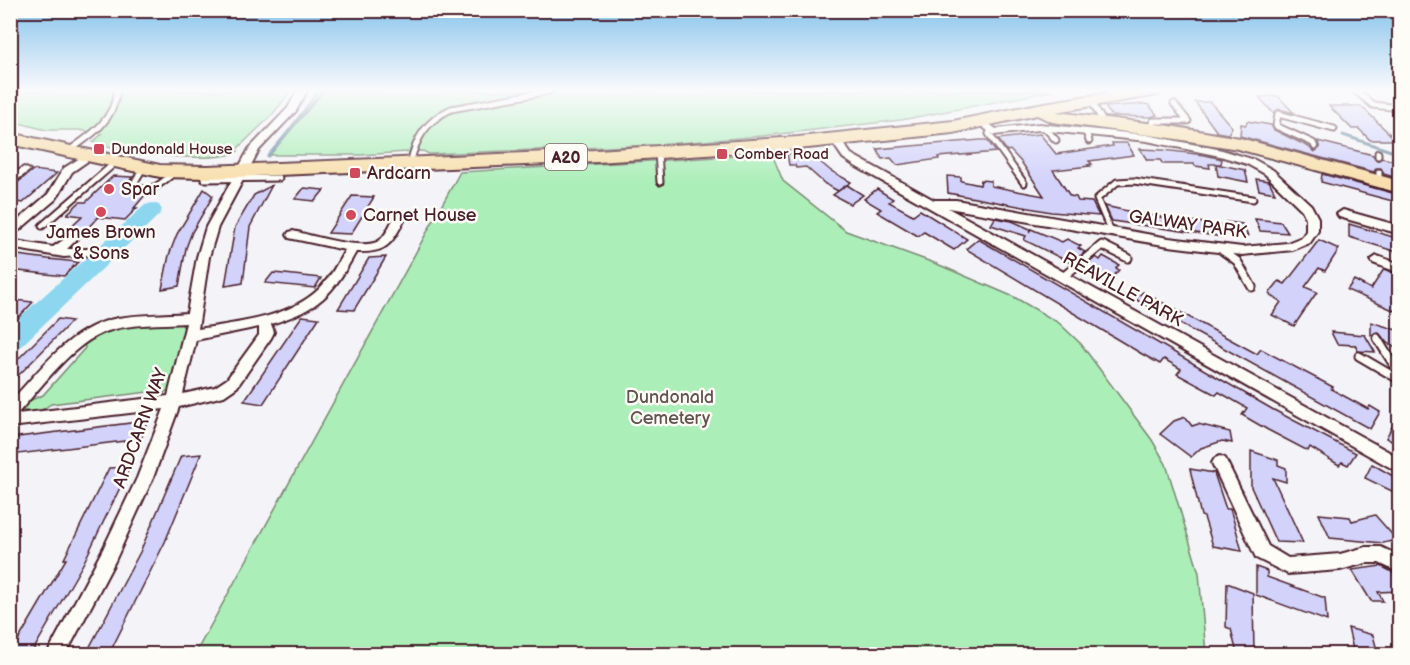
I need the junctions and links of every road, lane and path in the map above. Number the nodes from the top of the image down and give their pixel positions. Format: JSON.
{"nodes":[{"id":1,"x":104,"y":122,"type":"edge"},
{"id":2,"x":280,"y":122,"type":"edge"},
{"id":3,"x":429,"y":122,"type":"edge"},
{"id":4,"x":933,"y":122,"type":"edge"},
{"id":5,"x":995,"y":122,"type":"edge"},
{"id":6,"x":1072,"y":122,"type":"edge"},
{"id":7,"x":1076,"y":122,"type":"edge"},
{"id":8,"x":1152,"y":122,"type":"edge"},
{"id":9,"x":1277,"y":122,"type":"edge"},
{"id":10,"x":1308,"y":122,"type":"edge"},
{"id":11,"x":1081,"y":123,"type":"junction"},
{"id":12,"x":1104,"y":123,"type":"joint"},
{"id":13,"x":986,"y":126,"type":"junction"},
{"id":14,"x":1046,"y":128,"type":"junction"},
{"id":15,"x":1153,"y":129,"type":"junction"},
{"id":16,"x":1334,"y":129,"type":"dead end"},
{"id":17,"x":914,"y":130,"type":"junction"},
{"id":18,"x":10,"y":138,"type":"edge"},
{"id":19,"x":836,"y":139,"type":"junction"},
{"id":20,"x":1056,"y":140,"type":"dead end"},
{"id":21,"x":68,"y":152,"type":"junction"},
{"id":22,"x":658,"y":152,"type":"junction"},
{"id":23,"x":88,"y":156,"type":"junction"},
{"id":24,"x":1314,"y":156,"type":"junction"},
{"id":25,"x":112,"y":161,"type":"junction"},
{"id":26,"x":410,"y":164,"type":"junction"},
{"id":27,"x":24,"y":170,"type":"dead end"},
{"id":28,"x":244,"y":171,"type":"junction"},
{"id":29,"x":279,"y":178,"type":"dead end"},
{"id":30,"x":204,"y":179,"type":"dead end"},
{"id":31,"x":12,"y":180,"type":"edge"},
{"id":32,"x":660,"y":182,"type":"dead end"},
{"id":33,"x":1024,"y":183,"type":"dead end"},
{"id":34,"x":1400,"y":187,"type":"edge"},
{"id":35,"x":1253,"y":199,"type":"dead end"},
{"id":36,"x":933,"y":204,"type":"junction"},
{"id":37,"x":1343,"y":214,"type":"dead end"},
{"id":38,"x":399,"y":219,"type":"dead end"},
{"id":39,"x":42,"y":226,"type":"dead end"},
{"id":40,"x":1400,"y":230,"type":"edge"},
{"id":41,"x":1111,"y":232,"type":"junction"},
{"id":42,"x":10,"y":234,"type":"edge"},
{"id":43,"x":293,"y":235,"type":"dead end"},
{"id":44,"x":72,"y":238,"type":"dead end"},
{"id":45,"x":10,"y":244,"type":"edge"},
{"id":46,"x":353,"y":247,"type":"junction"},
{"id":47,"x":1217,"y":249,"type":"junction"},
{"id":48,"x":55,"y":252,"type":"junction"},
{"id":49,"x":88,"y":252,"type":"dead end"},
{"id":50,"x":1128,"y":258,"type":"dead end"},
{"id":51,"x":1377,"y":260,"type":"dead end"},
{"id":52,"x":1400,"y":269,"type":"edge"},
{"id":53,"x":1064,"y":276,"type":"junction"},
{"id":54,"x":1252,"y":287,"type":"dead end"},
{"id":55,"x":194,"y":317,"type":"junction"},
{"id":56,"x":264,"y":322,"type":"junction"},
{"id":57,"x":190,"y":336,"type":"junction"},
{"id":58,"x":1377,"y":338,"type":"dead end"},
{"id":59,"x":1359,"y":356,"type":"dead end"},
{"id":60,"x":1398,"y":369,"type":"edge"},
{"id":61,"x":1400,"y":380,"type":"edge"},
{"id":62,"x":174,"y":402,"type":"junction"},
{"id":63,"x":10,"y":412,"type":"edge"},
{"id":64,"x":10,"y":420,"type":"edge"},
{"id":65,"x":1220,"y":463,"type":"dead end"},
{"id":66,"x":1400,"y":466,"type":"edge"},
{"id":67,"x":1400,"y":565,"type":"edge"},
{"id":68,"x":56,"y":654,"type":"edge"}],
"edges":[{"from":1,"to":21,"type":"lane"},
{"from":2,"to":28,"type":"street","name":"ARDCARN WAY"},
{"from":3,"to":26,"type":"lane"},
{"from":4,"to":17,"type":"highway","number":"A20"},
{"from":5,"to":13,"type":"highway","number":"A20"},
{"from":6,"to":11,"type":"highway"},
{"from":7,"to":11,"type":"highway"},
{"from":8,"to":15,"type":"lane"},
{"from":9,"to":24,"type":"lane"},
{"from":10,"to":16,"type":"lane"},
{"from":11,"to":12,"type":"highway"},
{"from":11,"to":14,"type":"street","name":"GALWAY PARK"},
{"from":11,"to":47,"type":"street","name":"GALWAY PARK"},
{"from":12,"to":15,"type":"highway"},
{"from":13,"to":14,"type":"street","name":"GALWAY PARK"},
{"from":13,"to":17,"type":"highway","number":"A20"},
{"from":13,"to":33,"type":"lane"},
{"from":14,"to":20,"type":"lane"},
{"from":15,"to":24,"type":"highway"},
{"from":17,"to":19,"type":"highway","number":"A20"},
{"from":18,"to":21,"type":"highway","number":"A20"},
{"from":19,"to":22,"type":"highway","number":"A20"},
{"from":19,"to":36,"type":"street","name":"REAVILLE PARK"},
{"from":21,"to":23,"type":"highway","number":"A20"},
{"from":22,"to":26,"type":"highway","number":"A20"},
{"from":22,"to":32,"type":"lane"},
{"from":23,"to":25,"type":"highway","number":"A20"},
{"from":23,"to":42,"type":"street"},
{"from":24,"to":34,"type":"highway"},
{"from":25,"to":28,"type":"highway","number":"A20"},
{"from":25,"to":28,"type":"highway","number":"A20"},
{"from":25,"to":39,"type":"lane"},
{"from":26,"to":28,"type":"highway","number":"A20"},
{"from":27,"to":31,"type":"street"},
{"from":28,"to":29,"type":"lane"},
{"from":28,"to":30,"type":"lane"},
{"from":28,"to":55,"type":"street","name":"ARDCARN WAY"},
{"from":35,"to":41,"type":"lane"},
{"from":36,"to":41,"type":"street","name":"GALWAY PARK"},
{"from":36,"to":53,"type":"street","name":"REAVILLE PARK"},
{"from":37,"to":40,"type":"street"},
{"from":38,"to":46,"type":"street"},
{"from":41,"to":47,"type":"street","name":"GALWAY PARK"},
{"from":43,"to":46,"type":"street"},
{"from":44,"to":48,"type":"street"},
{"from":45,"to":48,"type":"street"},
{"from":46,"to":56,"type":"street"},
{"from":47,"to":54,"type":"lane"},
{"from":48,"to":49,"type":"street"},
{"from":50,"to":53,"type":"lane"},
{"from":51,"to":52,"type":"street"},
{"from":53,"to":66,"type":"street","name":"REAVILLE PARK"},
{"from":55,"to":57,"type":"street","name":"ARDCARN WAY"},
{"from":55,"to":63,"type":"street"},
{"from":56,"to":57,"type":"street"},
{"from":56,"to":62,"type":"street"},
{"from":57,"to":62,"type":"street","name":"ARDCARN WAY"},
{"from":58,"to":60,"type":"lane"},
{"from":59,"to":61,"type":"lane"},
{"from":62,"to":64,"type":"street"},
{"from":62,"to":68,"type":"street","name":"ARDCARN WAY"},
{"from":65,"to":67,"type":"street"}]}
